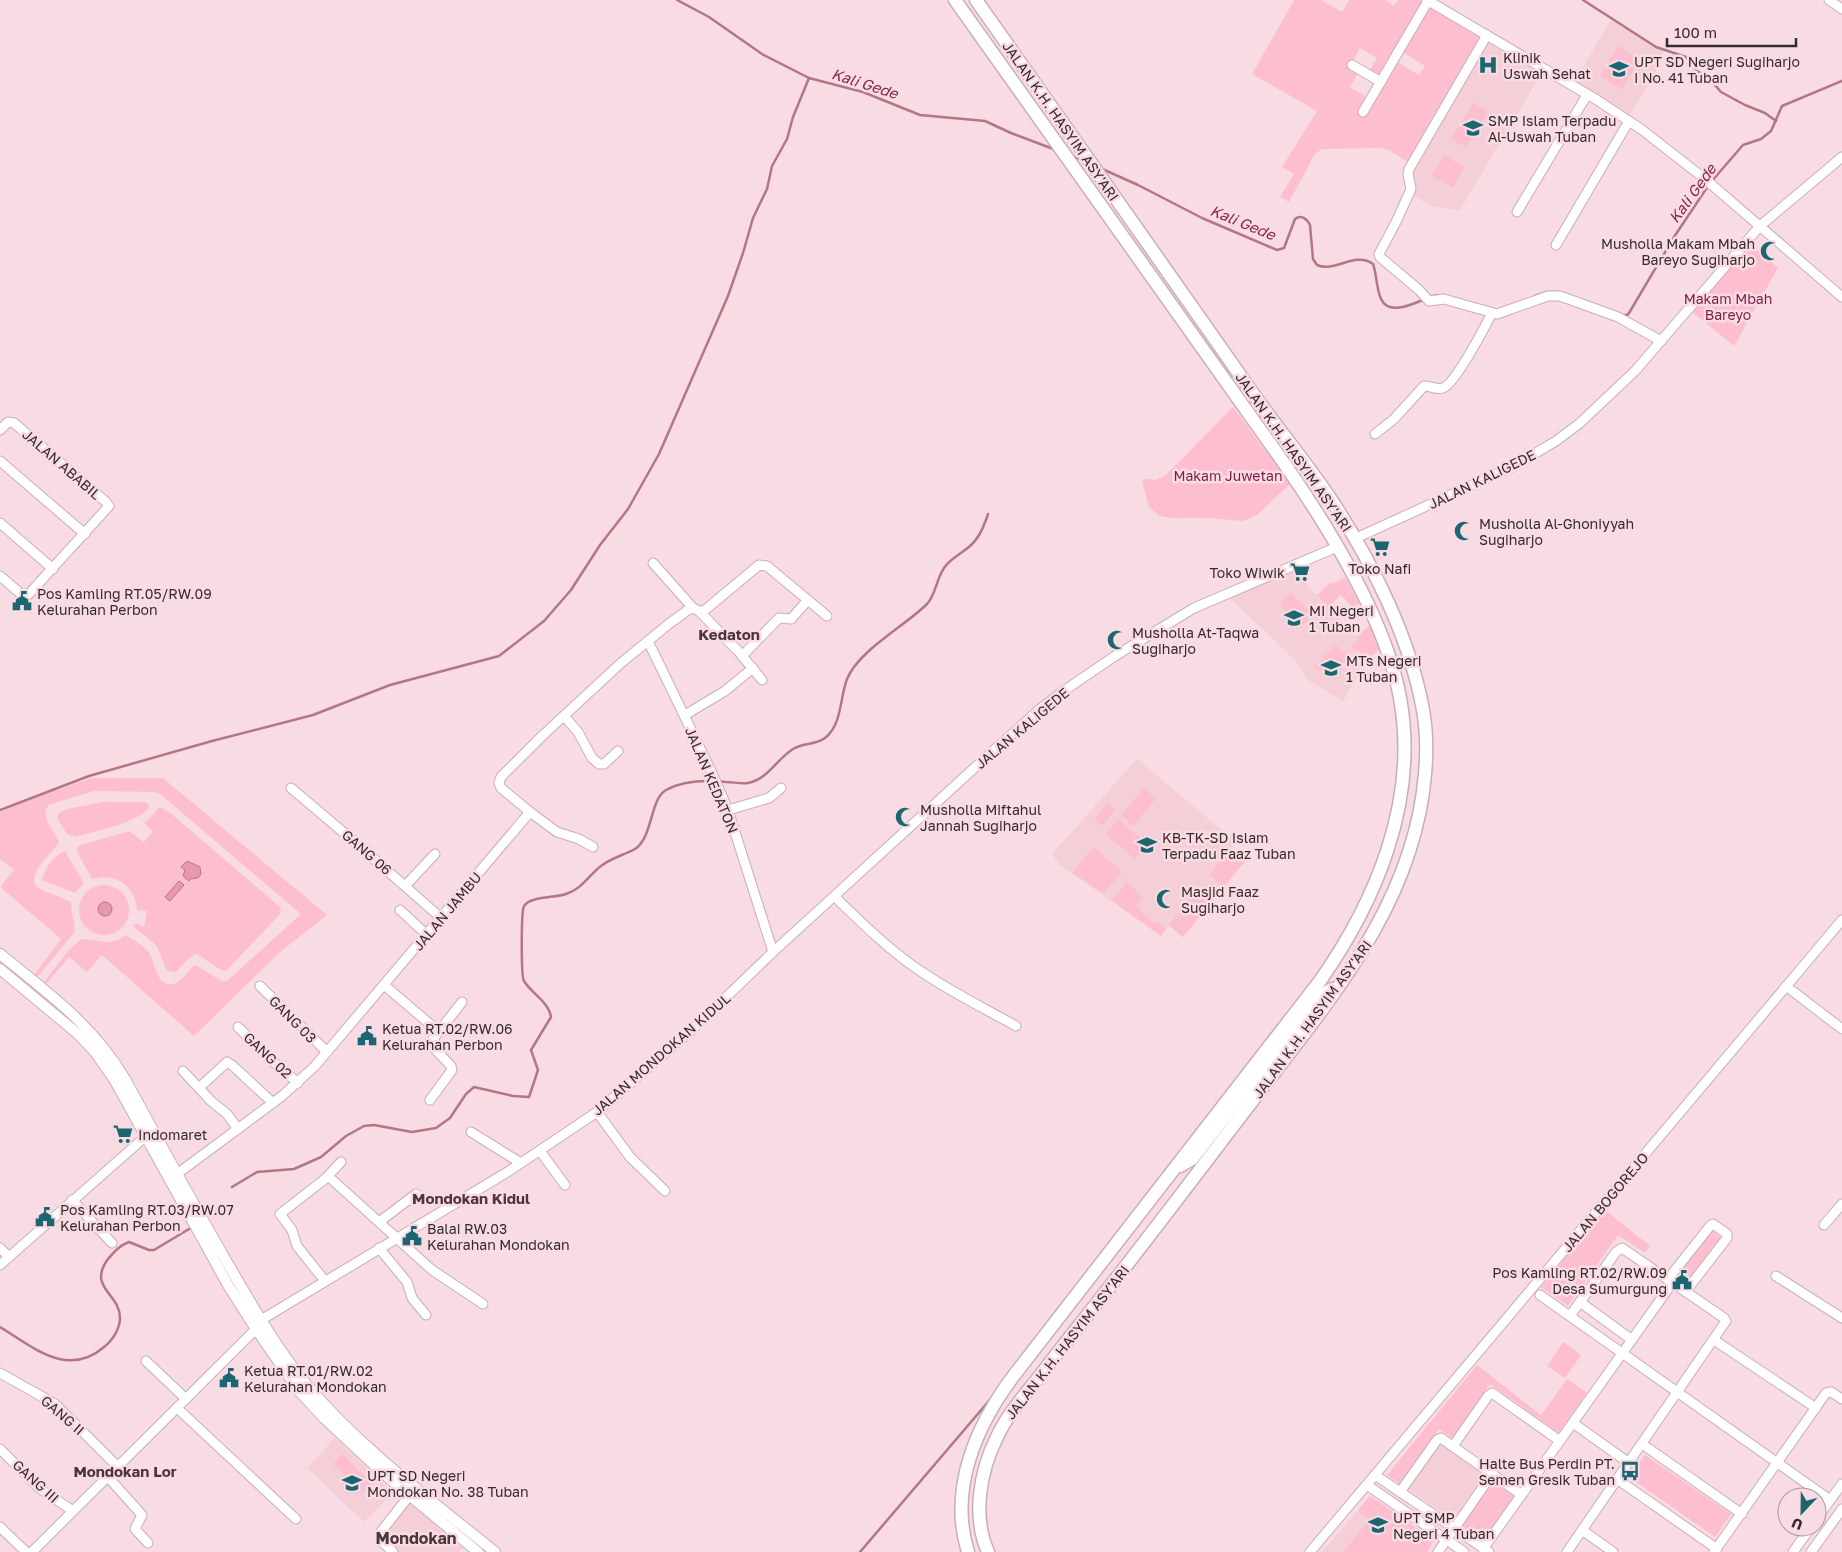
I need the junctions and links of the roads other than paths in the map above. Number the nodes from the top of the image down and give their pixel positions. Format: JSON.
{"nodes":[{"id":1,"x":955,"y":0,"type":"edge"},
{"id":2,"x":976,"y":0,"type":"edge"},
{"id":3,"x":1428,"y":0,"type":"edge"},
{"id":4,"x":1829,"y":0,"type":"edge"},
{"id":5,"x":1842,"y":9,"type":"edge"},
{"id":6,"x":1487,"y":36,"type":"junction"},
{"id":7,"x":1352,"y":65,"type":"dead end"},
{"id":8,"x":1381,"y":82,"type":"junction"},
{"id":9,"x":1587,"y":95,"type":"junction"},
{"id":10,"x":1363,"y":112,"type":"dead end"},
{"id":11,"x":1629,"y":121,"type":"junction"},
{"id":12,"x":1842,"y":157,"type":"edge"},
{"id":13,"x":1517,"y":212,"type":"dead end"},
{"id":14,"x":1760,"y":226,"type":"junction"},
{"id":15,"x":1556,"y":246,"type":"dead end"},
{"id":16,"x":1842,"y":297,"type":"edge"},
{"id":17,"x":1492,"y":314,"type":"junction"},
{"id":18,"x":1661,"y":341,"type":"junction"},
{"id":19,"x":1236,"y":371,"type":"junction"},
{"id":20,"x":0,"y":430,"type":"edge"},
{"id":21,"x":1375,"y":434,"type":"dead end"},
{"id":22,"x":0,"y":460,"type":"edge"},
{"id":23,"x":1286,"y":466,"type":"junction"},
{"id":24,"x":0,"y":523,"type":"edge"},
{"id":25,"x":85,"y":534,"type":"junction"},
{"id":26,"x":1354,"y":539,"type":"junction"},
{"id":27,"x":1336,"y":547,"type":"junction"},
{"id":28,"x":653,"y":563,"type":"dead end"},
{"id":29,"x":53,"y":569,"type":"junction"},
{"id":30,"x":0,"y":576,"type":"edge"},
{"id":31,"x":808,"y":600,"type":"junction"},
{"id":32,"x":696,"y":610,"type":"junction"},
{"id":33,"x":827,"y":616,"type":"dead end"},
{"id":34,"x":648,"y":641,"type":"junction"},
{"id":35,"x":742,"y":656,"type":"junction"},
{"id":36,"x":753,"y":668,"type":"junction"},
{"id":37,"x":762,"y":680,"type":"dead end"},
{"id":38,"x":685,"y":715,"type":"junction"},
{"id":39,"x":564,"y":716,"type":"junction"},
{"id":40,"x":618,"y":751,"type":"dead end"},
{"id":41,"x":291,"y":788,"type":"dead end"},
{"id":42,"x":781,"y":788,"type":"dead end"},
{"id":43,"x":728,"y":810,"type":"junction"},
{"id":44,"x":530,"y":812,"type":"junction"},
{"id":45,"x":593,"y":847,"type":"dead end"},
{"id":46,"x":435,"y":854,"type":"dead end"},
{"id":47,"x":405,"y":886,"type":"junction"},
{"id":48,"x":835,"y":897,"type":"junction"},
{"id":49,"x":400,"y":910,"type":"dead end"},
{"id":50,"x":441,"y":918,"type":"junction"},
{"id":51,"x":1842,"y":920,"type":"edge"},
{"id":52,"x":427,"y":935,"type":"junction"},
{"id":53,"x":773,"y":952,"type":"junction"},
{"id":54,"x":0,"y":954,"type":"edge"},
{"id":55,"x":0,"y":969,"type":"edge"},
{"id":56,"x":36,"y":984,"type":"junction"},
{"id":57,"x":384,"y":985,"type":"junction"},
{"id":58,"x":260,"y":986,"type":"dead end"},
{"id":59,"x":1786,"y":986,"type":"junction"},
{"id":60,"x":1337,"y":988,"type":"junction"},
{"id":61,"x":30,"y":993,"type":"junction"},
{"id":62,"x":462,"y":1002,"type":"dead end"},
{"id":63,"x":238,"y":1026,"type":"dead end"},
{"id":64,"x":1016,"y":1026,"type":"dead end"},
{"id":65,"x":1842,"y":1030,"type":"edge"},
{"id":66,"x":438,"y":1031,"type":"junction"},
{"id":67,"x":327,"y":1052,"type":"junction"},
{"id":68,"x":1259,"y":1059,"type":"junction"},
{"id":69,"x":183,"y":1071,"type":"dead end"},
{"id":70,"x":298,"y":1083,"type":"junction"},
{"id":71,"x":200,"y":1087,"type":"junction"},
{"id":72,"x":1260,"y":1091,"type":"junction"},
{"id":73,"x":430,"y":1100,"type":"dead end"},
{"id":74,"x":273,"y":1103,"type":"junction"},
{"id":75,"x":597,"y":1112,"type":"junction"},
{"id":76,"x":238,"y":1129,"type":"junction"},
{"id":77,"x":145,"y":1131,"type":"junction"},
{"id":78,"x":471,"y":1132,"type":"dead end"},
{"id":79,"x":540,"y":1151,"type":"junction"},
{"id":80,"x":341,"y":1162,"type":"dead end"},
{"id":81,"x":521,"y":1163,"type":"junction"},
{"id":82,"x":1175,"y":1168,"type":"junction"},
{"id":83,"x":177,"y":1174,"type":"junction"},
{"id":84,"x":328,"y":1176,"type":"junction"},
{"id":85,"x":565,"y":1185,"type":"dead end"},
{"id":86,"x":665,"y":1191,"type":"dead end"},
{"id":87,"x":416,"y":1194,"type":"dead end"},
{"id":88,"x":72,"y":1200,"type":"junction"},
{"id":89,"x":1842,"y":1204,"type":"edge"},
{"id":90,"x":379,"y":1222,"type":"junction"},
{"id":91,"x":1824,"y":1224,"type":"dead end"},
{"id":92,"x":396,"y":1238,"type":"junction"},
{"id":93,"x":112,"y":1243,"type":"dead end"},
{"id":94,"x":211,"y":1244,"type":"junction"},
{"id":95,"x":0,"y":1248,"type":"edge"},
{"id":96,"x":379,"y":1248,"type":"junction"},
{"id":97,"x":9,"y":1257,"type":"junction"},
{"id":98,"x":0,"y":1265,"type":"edge"},
{"id":99,"x":1776,"y":1276,"type":"dead end"},
{"id":100,"x":325,"y":1281,"type":"junction"},
{"id":101,"x":1671,"y":1281,"type":"junction"},
{"id":102,"x":1686,"y":1291,"type":"junction"},
{"id":103,"x":1540,"y":1295,"type":"dead end"},
{"id":104,"x":1580,"y":1302,"type":"junction"},
{"id":105,"x":482,"y":1304,"type":"dead end"},
{"id":106,"x":426,"y":1315,"type":"dead end"},
{"id":107,"x":1570,"y":1316,"type":"junction"},
{"id":108,"x":1842,"y":1318,"type":"edge"},
{"id":109,"x":261,"y":1320,"type":"junction"},
{"id":110,"x":256,"y":1329,"type":"junction"},
{"id":111,"x":1632,"y":1340,"type":"junction"},
{"id":112,"x":1714,"y":1340,"type":"junction"},
{"id":113,"x":1622,"y":1353,"type":"junction"},
{"id":114,"x":146,"y":1361,"type":"dead end"},
{"id":115,"x":0,"y":1373,"type":"edge"},
{"id":116,"x":298,"y":1382,"type":"junction"},
{"id":117,"x":1678,"y":1392,"type":"junction"},
{"id":118,"x":186,"y":1399,"type":"junction"},
{"id":119,"x":1842,"y":1399,"type":"edge"},
{"id":120,"x":177,"y":1408,"type":"junction"},
{"id":121,"x":1816,"y":1408,"type":"junction"},
{"id":122,"x":1573,"y":1423,"type":"junction"},
{"id":123,"x":1560,"y":1441,"type":"junction"},
{"id":124,"x":1642,"y":1444,"type":"junction"},
{"id":125,"x":1453,"y":1446,"type":"junction"},
{"id":126,"x":0,"y":1449,"type":"edge"},
{"id":127,"x":1629,"y":1463,"type":"junction"},
{"id":128,"x":1777,"y":1463,"type":"junction"},
{"id":129,"x":118,"y":1467,"type":"junction"},
{"id":130,"x":1492,"y":1474,"type":"junction"},
{"id":131,"x":1375,"y":1475,"type":"junction"},
{"id":132,"x":108,"y":1478,"type":"junction"},
{"id":133,"x":1618,"y":1479,"type":"junction"},
{"id":134,"x":964,"y":1482,"type":"junction"},
{"id":135,"x":1842,"y":1484,"type":"edge"},
{"id":136,"x":982,"y":1485,"type":"junction"},
{"id":137,"x":1367,"y":1485,"type":"junction"},
{"id":138,"x":1400,"y":1492,"type":"junction"},
{"id":139,"x":1522,"y":1495,"type":"junction"},
{"id":140,"x":409,"y":1496,"type":"junction"},
{"id":141,"x":1830,"y":1500,"type":"junction"},
{"id":142,"x":1827,"y":1504,"type":"edge"},
{"id":143,"x":1842,"y":1509,"type":"edge"},
{"id":144,"x":73,"y":1511,"type":"junction"},
{"id":145,"x":1742,"y":1514,"type":"junction"},
{"id":146,"x":296,"y":1519,"type":"dead end"},
{"id":147,"x":0,"y":1526,"type":"edge"},
{"id":148,"x":1454,"y":1528,"type":"junction"},
{"id":149,"x":1582,"y":1530,"type":"junction"},
{"id":150,"x":1804,"y":1537,"type":"edge"},
{"id":151,"x":1446,"y":1539,"type":"junction"},
{"id":152,"x":148,"y":1543,"type":"dead end"},
{"id":153,"x":476,"y":1545,"type":"edge"},
{"id":154,"x":1486,"y":1550,"type":"edge"},
{"id":155,"x":1716,"y":1550,"type":"edge"},
{"id":156,"x":26,"y":1552,"type":"edge"},
{"id":157,"x":32,"y":1552,"type":"edge"},
{"id":158,"x":393,"y":1552,"type":"edge"},
{"id":159,"x":495,"y":1552,"type":"edge"},
{"id":160,"x":968,"y":1552,"type":"edge"},
{"id":161,"x":988,"y":1552,"type":"edge"},
{"id":162,"x":1310,"y":1552,"type":"edge"},
{"id":163,"x":1438,"y":1552,"type":"edge"},
{"id":164,"x":1464,"y":1552,"type":"edge"},
{"id":165,"x":1567,"y":1552,"type":"edge"},
{"id":166,"x":1613,"y":1552,"type":"edge"},
{"id":167,"x":1793,"y":1552,"type":"edge"},
{"id":168,"x":1811,"y":1552,"type":"edge"}],
"edges":[{"from":1,"to":23,"type":"highway","name":"JALAN K.H. HASYIM ASY'ARI"},
{"from":2,"to":19,"type":"highway","name":"JALAN K.H. HASYIM ASY'ARI"},
{"from":3,"to":6,"type":"street"},
{"from":3,"to":8,"type":"street"},
{"from":4,"to":5,"type":"street"},
{"from":6,"to":9,"type":"street"},
{"from":6,"to":17,"type":"street"},
{"from":7,"to":8,"type":"street"},
{"from":8,"to":10,"type":"street"},
{"from":9,"to":11,"type":"street"},
{"from":9,"to":13,"type":"street"},
{"from":11,"to":14,"type":"street"},
{"from":11,"to":15,"type":"street"},
{"from":12,"to":14,"type":"street","name":"JALAN KALIGEDE"},
{"from":14,"to":16,"type":"street"},
{"from":14,"to":18,"type":"street","name":"JALAN KALIGEDE"},
{"from":17,"to":18,"type":"street"},
{"from":17,"to":21,"type":"street"},
{"from":18,"to":26,"type":"street","name":"JALAN KALIGEDE"},
{"from":19,"to":23,"type":"highway"},
{"from":19,"to":26,"type":"highway","name":"JALAN K.H. HASYIM ASY'ARI"},
{"from":20,"to":25,"type":"street","name":"JALAN ABABIL"},
{"from":22,"to":25,"type":"street"},
{"from":23,"to":27,"type":"highway","name":"JALAN K.H. HASYIM ASY'ARI"},
{"from":24,"to":29,"type":"street"},
{"from":25,"to":29,"type":"street"},
{"from":26,"to":60,"type":"highway","name":"JALAN K.H. HASYIM ASY'ARI"},
{"from":27,"to":48,"type":"street","name":"JALAN KALIGEDE"},
{"from":27,"to":68,"type":"highway","name":"JALAN K.H. HASYIM ASY'ARI"},
{"from":28,"to":32,"type":"street"},
{"from":29,"to":30,"type":"street"},
{"from":31,"to":32,"type":"street"},
{"from":31,"to":33,"type":"street"},
{"from":31,"to":35,"type":"street"},
{"from":32,"to":34,"type":"street"},
{"from":32,"to":35,"type":"street"},
{"from":34,"to":38,"type":"street","name":"JALAN KEDATON"},
{"from":34,"to":39,"type":"street"},
{"from":35,"to":36,"type":"street"},
{"from":36,"to":37,"type":"street"},
{"from":36,"to":38,"type":"street"},
{"from":38,"to":43,"type":"street","name":"JALAN KEDATON"},
{"from":39,"to":40,"type":"street"},
{"from":39,"to":44,"type":"street"},
{"from":41,"to":47,"type":"street","name":"GANG 06"},
{"from":42,"to":43,"type":"street"},
{"from":43,"to":53,"type":"street","name":"JALAN KEDATON"},
{"from":44,"to":45,"type":"street"},
{"from":44,"to":50,"type":"street","name":"JALAN JAMBU"},
{"from":46,"to":47,"type":"street"},
{"from":47,"to":50,"type":"street","name":"GANG 06"},
{"from":48,"to":53,"type":"street","name":"JALAN KALIGEDE"},
{"from":48,"to":64,"type":"street"},
{"from":49,"to":52,"type":"street"},
{"from":50,"to":52,"type":"street","name":"JALAN JAMBU"},
{"from":51,"to":59,"type":"street","name":"JALAN BOGOREJO"},
{"from":52,"to":57,"type":"street","name":"JALAN JAMBU"},
{"from":53,"to":75,"type":"street","name":"JALAN MONDOKAN KIDUL"},
{"from":54,"to":56,"type":"main road"},
{"from":55,"to":61,"type":"main road"},
{"from":56,"to":61,"type":"main road"},
{"from":56,"to":77,"type":"main road"},
{"from":57,"to":66,"type":"street"},
{"from":57,"to":67,"type":"street","name":"JALAN JAMBU"},
{"from":58,"to":67,"type":"street","name":"GANG 03"},
{"from":59,"to":65,"type":"street"},
{"from":59,"to":131,"type":"street","name":"JALAN BOGOREJO"},
{"from":60,"to":68,"type":"highway"},
{"from":60,"to":72,"type":"highway","name":"JALAN K.H. HASYIM ASY'ARI"},
{"from":61,"to":77,"type":"main road"},
{"from":62,"to":66,"type":"street"},
{"from":63,"to":70,"type":"street","name":"GANG 02"},
{"from":66,"to":73,"type":"street"},
{"from":67,"to":70,"type":"street","name":"JALAN JAMBU"},
{"from":68,"to":82,"type":"highway","name":"JALAN K.H. HASYIM ASY'ARI"},
{"from":69,"to":71,"type":"street"},
{"from":70,"to":74,"type":"street","name":"JALAN JAMBU"},
{"from":71,"to":74,"type":"street"},
{"from":71,"to":76,"type":"street"},
{"from":72,"to":82,"type":"highway"},
{"from":72,"to":136,"type":"highway","name":"JALAN K.H. HASYIM ASY'ARI"},
{"from":74,"to":76,"type":"street","name":"JALAN JAMBU"},
{"from":75,"to":79,"type":"street","name":"JALAN MONDOKAN KIDUL"},
{"from":75,"to":86,"type":"street"},
{"from":76,"to":83,"type":"street","name":"JALAN JAMBU"},
{"from":77,"to":83,"type":"main road"},
{"from":77,"to":88,"type":"street"},
{"from":77,"to":94,"type":"main road"},
{"from":78,"to":81,"type":"street"},
{"from":79,"to":81,"type":"street","name":"JALAN MONDOKAN KIDUL"},
{"from":79,"to":85,"type":"street"},
{"from":80,"to":84,"type":"street"},
{"from":81,"to":92,"type":"street","name":"JALAN MONDOKAN KIDUL"},
{"from":82,"to":134,"type":"highway","name":"JALAN K.H. HASYIM ASY'ARI"},
{"from":83,"to":94,"type":"main road"},
{"from":84,"to":90,"type":"street"},
{"from":84,"to":100,"type":"street"},
{"from":87,"to":90,"type":"street"},
{"from":88,"to":93,"type":"street"},
{"from":88,"to":97,"type":"street"},
{"from":89,"to":91,"type":"street"},
{"from":90,"to":92,"type":"street"},
{"from":92,"to":96,"type":"street","name":"JALAN MONDOKAN KIDUL"},
{"from":92,"to":105,"type":"street"},
{"from":94,"to":109,"type":"main road"},
{"from":94,"to":110,"type":"main road"},
{"from":95,"to":97,"type":"street"},
{"from":96,"to":100,"type":"street","name":"JALAN MONDOKAN KIDUL"},
{"from":96,"to":106,"type":"street"},
{"from":97,"to":98,"type":"street"},
{"from":99,"to":108,"type":"street"},
{"from":100,"to":109,"type":"street","name":"JALAN MONDOKAN KIDUL"},
{"from":101,"to":102,"type":"street"},
{"from":101,"to":102,"type":"street"},
{"from":101,"to":104,"type":"street"},
{"from":101,"to":111,"type":"street"},
{"from":102,"to":112,"type":"street"},
{"from":103,"to":107,"type":"street"},
{"from":104,"to":107,"type":"street"},
{"from":104,"to":111,"type":"street"},
{"from":107,"to":113,"type":"street"},
{"from":109,"to":116,"type":"main road"},
{"from":110,"to":116,"type":"main road"},
{"from":110,"to":118,"type":"street"},
{"from":111,"to":113,"type":"street"},
{"from":112,"to":117,"type":"street"},
{"from":112,"to":121,"type":"street"},
{"from":113,"to":117,"type":"street"},
{"from":113,"to":122,"type":"street"},
{"from":114,"to":118,"type":"street"},
{"from":115,"to":129,"type":"street","name":"GANG II"},
{"from":116,"to":140,"type":"main road"},
{"from":116,"to":153,"type":"main road"},
{"from":117,"to":124,"type":"street"},
{"from":117,"to":128,"type":"street"},
{"from":118,"to":120,"type":"street"},
{"from":119,"to":121,"type":"street"},
{"from":120,"to":129,"type":"street"},
{"from":120,"to":146,"type":"street"},
{"from":121,"to":128,"type":"street"},
{"from":122,"to":123,"type":"street"},
{"from":122,"to":127,"type":"street"},
{"from":123,"to":125,"type":"street"},
{"from":123,"to":139,"type":"street"},
{"from":124,"to":127,"type":"street"},
{"from":124,"to":145,"type":"street"},
{"from":125,"to":130,"type":"street"},
{"from":125,"to":138,"type":"street"},
{"from":126,"to":144,"type":"street","name":"GANG III"},
{"from":127,"to":133,"type":"street"},
{"from":128,"to":141,"type":"street"},
{"from":128,"to":145,"type":"street"},
{"from":129,"to":132,"type":"street"},
{"from":130,"to":139,"type":"street"},
{"from":130,"to":148,"type":"street"},
{"from":131,"to":137,"type":"street","name":"JALAN BOGOREJO"},
{"from":131,"to":138,"type":"street"},
{"from":132,"to":144,"type":"street"},
{"from":132,"to":152,"type":"street"},
{"from":133,"to":149,"type":"street"},
{"from":133,"to":155,"type":"street"},
{"from":134,"to":136,"type":"highway"},
{"from":134,"to":160,"type":"highway","name":"JALAN K.H. HASYIM ASY'ARI"},
{"from":135,"to":141,"type":"street"},
{"from":136,"to":161,"type":"highway","name":"JALAN K.H. HASYIM ASY'ARI"},
{"from":137,"to":151,"type":"street"},
{"from":137,"to":162,"type":"street","name":"JALAN BOGOREJO"},
{"from":138,"to":148,"type":"street"},
{"from":139,"to":154,"type":"street"},
{"from":140,"to":153,"type":"main road"},
{"from":140,"to":158,"type":"street"},
{"from":141,"to":142,"type":"street"},
{"from":143,"to":168,"type":"street"},
{"from":144,"to":157,"type":"street"},
{"from":145,"to":155,"type":"street"},
{"from":147,"to":156,"type":"street"},
{"from":148,"to":151,"type":"street"},
{"from":148,"to":154,"type":"street"},
{"from":149,"to":165,"type":"street"},
{"from":149,"to":166,"type":"street"},
{"from":150,"to":167,"type":"street"},
{"from":151,"to":163,"type":"street"},
{"from":151,"to":164,"type":"street"},
{"from":153,"to":159,"type":"main road"}]}
